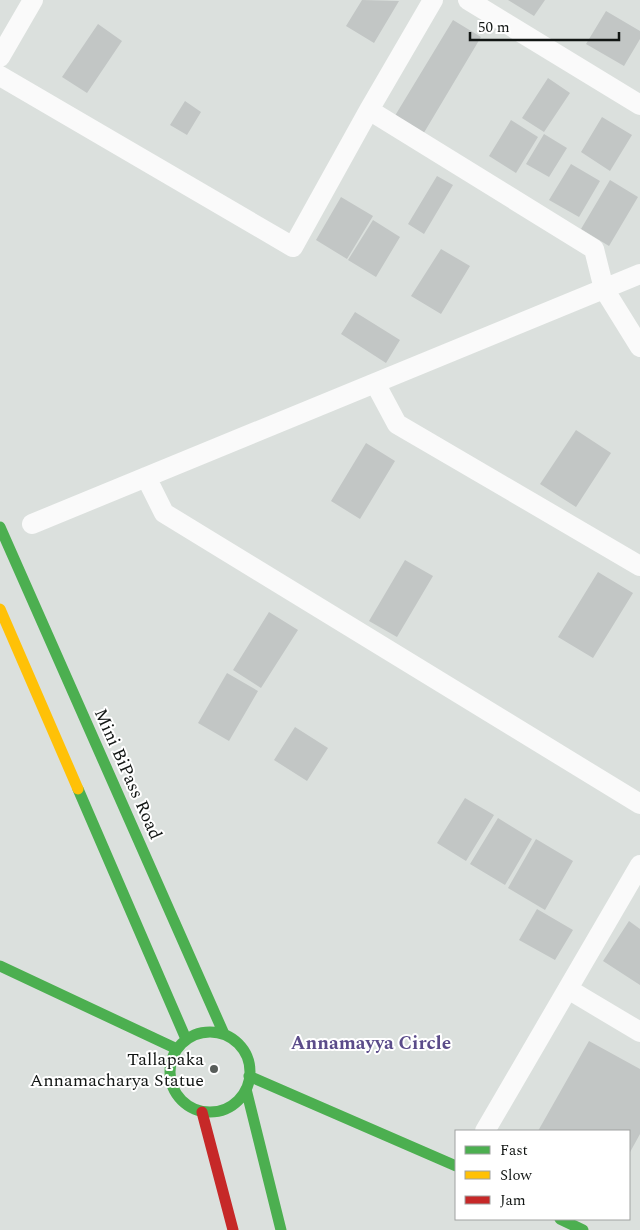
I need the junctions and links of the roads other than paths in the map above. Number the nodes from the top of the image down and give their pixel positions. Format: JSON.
{"nodes":[{"id":1,"x":33,"y":0,"type":"edge"},
{"id":2,"x":434,"y":0,"type":"edge"},
{"id":3,"x":468,"y":0,"type":"edge"},
{"id":4,"x":0,"y":57,"type":"edge"},
{"id":5,"x":0,"y":76,"type":"edge"},
{"id":6,"x":640,"y":105,"type":"edge"},
{"id":7,"x":368,"y":110,"type":"junction"},
{"id":8,"x":640,"y":274,"type":"edge"},
{"id":9,"x":604,"y":289,"type":"junction"},
{"id":10,"x":640,"y":347,"type":"edge"},
{"id":11,"x":376,"y":383,"type":"junction"},
{"id":12,"x":146,"y":477,"type":"junction"},
{"id":13,"x":32,"y":524,"type":"dead end"},
{"id":14,"x":0,"y":527,"type":"edge"},
{"id":15,"x":640,"y":566,"type":"edge"},
{"id":16,"x":0,"y":609,"type":"edge"},
{"id":17,"x":640,"y":804,"type":"edge"},
{"id":18,"x":640,"y":865,"type":"edge"},
{"id":19,"x":0,"y":966,"type":"edge"},
{"id":20,"x":568,"y":989,"type":"junction"},
{"id":21,"x":640,"y":1032,"type":"edge"},
{"id":22,"x":224,"y":1034,"type":"junction"},
{"id":23,"x":186,"y":1040,"type":"junction"},
{"id":24,"x":177,"y":1049,"type":"junction"},
{"id":25,"x":249,"y":1076,"type":"junction"},
{"id":26,"x":246,"y":1089,"type":"junction"},
{"id":27,"x":202,"y":1112,"type":"junction"},
{"id":28,"x":486,"y":1130,"type":"edge"},
{"id":29,"x":455,"y":1166,"type":"edge"},
{"id":30,"x":562,"y":1220,"type":"edge"},
{"id":31,"x":233,"y":1230,"type":"edge"},
{"id":32,"x":281,"y":1230,"type":"edge"},
{"id":33,"x":583,"y":1230,"type":"edge"}],
"edges":[{"from":1,"to":4,"type":"street"},
{"from":2,"to":7,"type":"street"},
{"from":3,"to":6,"type":"street"},
{"from":5,"to":7,"type":"street"},
{"from":7,"to":9,"type":"street"},
{"from":8,"to":9,"type":"street"},
{"from":9,"to":10,"type":"street"},
{"from":9,"to":11,"type":"street"},
{"from":11,"to":12,"type":"street"},
{"from":11,"to":15,"type":"street"},
{"from":12,"to":13,"type":"street"},
{"from":12,"to":17,"type":"street"},
{"from":14,"to":22,"type":"street","name":"Mini BiPass Road"},
{"from":16,"to":23,"type":"street"},
{"from":18,"to":20,"type":"street"},
{"from":19,"to":24,"type":"street"},
{"from":20,"to":21,"type":"street"},
{"from":20,"to":28,"type":"street"},
{"from":22,"to":23,"type":"street"},
{"from":22,"to":25,"type":"street"},
{"from":23,"to":24,"type":"street"},
{"from":24,"to":27,"type":"street"},
{"from":25,"to":26,"type":"street"},
{"from":25,"to":29,"type":"street"},
{"from":26,"to":27,"type":"street"},
{"from":26,"to":32,"type":"street"},
{"from":27,"to":31,"type":"street"},
{"from":30,"to":33,"type":"street"}]}
